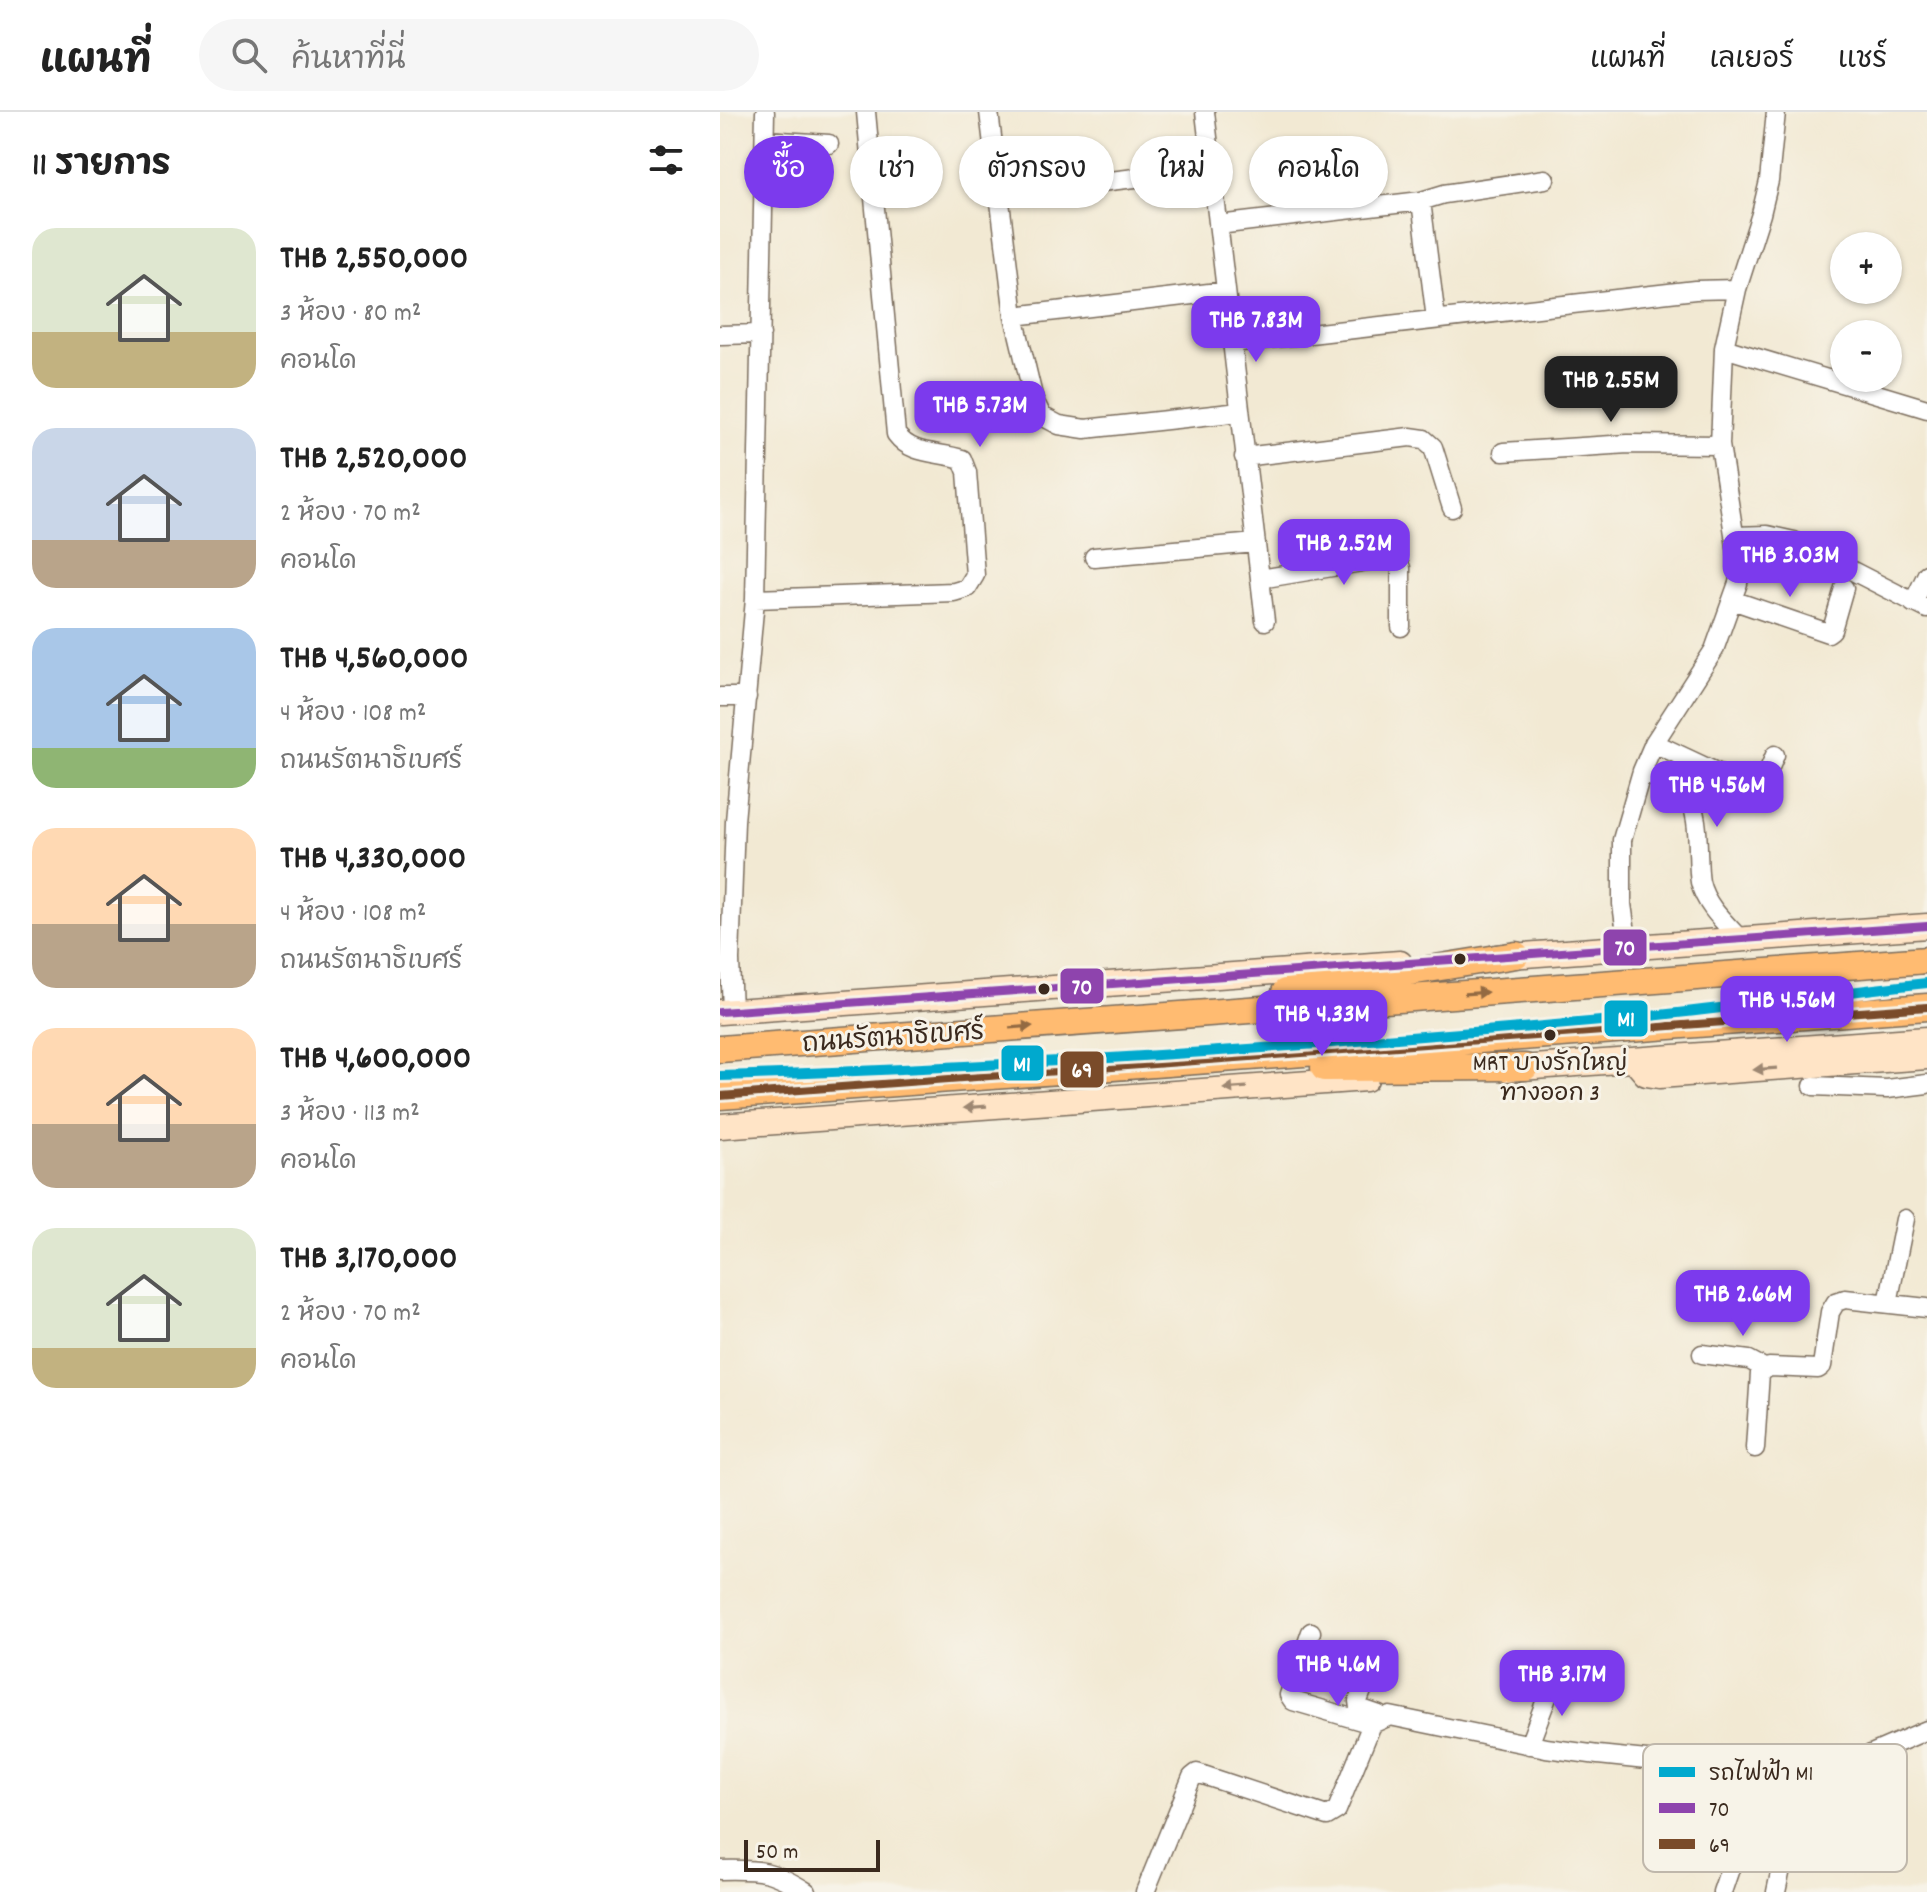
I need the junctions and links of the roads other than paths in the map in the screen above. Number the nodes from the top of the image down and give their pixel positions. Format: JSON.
{"nodes":[{"id":1,"x":765,"y":112,"type":"edge"},
{"id":2,"x":866,"y":112,"type":"edge"},
{"id":3,"x":989,"y":112,"type":"edge"},
{"id":4,"x":1205,"y":112,"type":"edge"},
{"id":5,"x":1776,"y":112,"type":"edge"},
{"id":6,"x":765,"y":136,"type":"edge"},
{"id":7,"x":992,"y":136,"type":"edge"},
{"id":8,"x":1208,"y":136,"type":"edge"},
{"id":9,"x":1545,"y":179,"type":"dead end"},
{"id":10,"x":1421,"y":201,"type":"junction"},
{"id":11,"x":764,"y":208,"type":"edge"},
{"id":12,"x":1001,"y":208,"type":"edge"},
{"id":13,"x":1216,"y":208,"type":"edge"},
{"id":14,"x":1218,"y":225,"type":"junction"},
{"id":15,"x":1737,"y":289,"type":"junction"},
{"id":16,"x":1226,"y":291,"type":"junction"},
{"id":17,"x":1014,"y":316,"type":"junction"},
{"id":18,"x":1436,"y":319,"type":"junction"},
{"id":19,"x":761,"y":334,"type":"junction"},
{"id":20,"x":720,"y":335,"type":"edge"},
{"id":21,"x":1232,"y":343,"type":"junction"},
{"id":22,"x":1724,"y":348,"type":"junction"},
{"id":23,"x":1927,"y":409,"type":"edge"},
{"id":24,"x":1240,"y":412,"type":"junction"},
{"id":25,"x":1720,"y":445,"type":"junction"},
{"id":26,"x":1503,"y":452,"type":"dead end"},
{"id":27,"x":1244,"y":457,"type":"junction"},
{"id":28,"x":1452,"y":508,"type":"dead end"},
{"id":29,"x":1734,"y":536,"type":"junction"},
{"id":30,"x":1256,"y":543,"type":"junction"},
{"id":31,"x":1094,"y":557,"type":"dead end"},
{"id":32,"x":1927,"y":574,"type":"edge"},
{"id":33,"x":1260,"y":579,"type":"junction"},
{"id":34,"x":1844,"y":588,"type":"dead end"},
{"id":35,"x":755,"y":599,"type":"junction"},
{"id":36,"x":1732,"y":600,"type":"junction"},
{"id":37,"x":1920,"y":606,"type":"edge"},
{"id":38,"x":1265,"y":621,"type":"dead end"},
{"id":39,"x":1401,"y":627,"type":"dead end"},
{"id":40,"x":720,"y":697,"type":"edge"},
{"id":41,"x":747,"y":697,"type":"junction"},
{"id":42,"x":1654,"y":743,"type":"junction"},
{"id":43,"x":1775,"y":755,"type":"dead end"},
{"id":44,"x":1642,"y":771,"type":"junction"},
{"id":45,"x":1927,"y":913,"type":"edge"},
{"id":46,"x":1927,"y":926,"type":"edge"},
{"id":47,"x":1890,"y":929,"type":"junction"},
{"id":48,"x":1740,"y":939,"type":"junction"},
{"id":49,"x":1628,"y":947,"type":"junction"},
{"id":50,"x":1516,"y":955,"type":"junction"},
{"id":51,"x":1927,"y":960,"type":"edge"},
{"id":52,"x":1927,"y":1007,"type":"edge"},
{"id":53,"x":726,"y":1012,"type":"edge"},
{"id":54,"x":1108,"y":1020,"type":"junction"},
{"id":55,"x":1927,"y":1039,"type":"edge"},
{"id":56,"x":720,"y":1049,"type":"edge"},
{"id":57,"x":1927,"y":1057,"type":"edge"},
{"id":58,"x":1634,"y":1060,"type":"junction"},
{"id":59,"x":1525,"y":1067,"type":"junction"},
{"id":60,"x":1112,"y":1068,"type":"junction"},
{"id":61,"x":1927,"y":1084,"type":"edge"},
{"id":62,"x":1813,"y":1086,"type":"dead end"},
{"id":63,"x":720,"y":1096,"type":"edge"},
{"id":64,"x":720,"y":1126,"type":"edge"},
{"id":65,"x":1905,"y":1219,"type":"dead end"},
{"id":66,"x":1888,"y":1303,"type":"junction"},
{"id":67,"x":1927,"y":1308,"type":"edge"},
{"id":68,"x":1702,"y":1354,"type":"dead end"},
{"id":69,"x":1764,"y":1368,"type":"junction"},
{"id":70,"x":1755,"y":1448,"type":"dead end"},
{"id":71,"x":1311,"y":1632,"type":"dead end"},
{"id":72,"x":1373,"y":1663,"type":"dead end"},
{"id":73,"x":1555,"y":1676,"type":"dead end"},
{"id":74,"x":1379,"y":1720,"type":"junction"},
{"id":75,"x":1927,"y":1730,"type":"edge"},
{"id":76,"x":1895,"y":1744,"type":"edge"},
{"id":77,"x":1529,"y":1745,"type":"junction"},
{"id":78,"x":1643,"y":1760,"type":"edge"},
{"id":79,"x":720,"y":1870,"type":"edge"},
{"id":80,"x":1729,"y":1872,"type":"edge"},
{"id":81,"x":1780,"y":1872,"type":"edge"},
{"id":82,"x":778,"y":1884,"type":"edge"},
{"id":83,"x":807,"y":1892,"type":"edge"},
{"id":84,"x":1145,"y":1892,"type":"edge"},
{"id":85,"x":1722,"y":1892,"type":"edge"},
{"id":86,"x":1776,"y":1892,"type":"edge"}],
"edges":[{"from":1,"to":6,"type":"street"},
{"from":2,"to":35,"type":"street"},
{"from":3,"to":7,"type":"street"},
{"from":4,"to":8,"type":"street"},
{"from":5,"to":15,"type":"street"},
{"from":9,"to":10,"type":"street"},
{"from":10,"to":14,"type":"street"},
{"from":10,"to":18,"type":"street"},
{"from":11,"to":19,"type":"street"},
{"from":12,"to":17,"type":"street"},
{"from":13,"to":14,"type":"street"},
{"from":14,"to":16,"type":"street"},
{"from":15,"to":18,"type":"street"},
{"from":15,"to":22,"type":"street"},
{"from":16,"to":17,"type":"street"},
{"from":16,"to":21,"type":"street"},
{"from":17,"to":24,"type":"street"},
{"from":18,"to":21,"type":"street"},
{"from":19,"to":20,"type":"street"},
{"from":19,"to":35,"type":"street"},
{"from":21,"to":24,"type":"street"},
{"from":22,"to":23,"type":"street"},
{"from":22,"to":25,"type":"street"},
{"from":24,"to":27,"type":"street"},
{"from":25,"to":26,"type":"street"},
{"from":25,"to":29,"type":"street"},
{"from":27,"to":28,"type":"street"},
{"from":27,"to":30,"type":"street"},
{"from":29,"to":36,"type":"street"},
{"from":29,"to":37,"type":"street"},
{"from":30,"to":31,"type":"street"},
{"from":30,"to":33,"type":"street"},
{"from":32,"to":37,"type":"street"},
{"from":33,"to":38,"type":"street"},
{"from":33,"to":39,"type":"street"},
{"from":34,"to":36,"type":"street"},
{"from":35,"to":41,"type":"street"},
{"from":36,"to":42,"type":"street"},
{"from":40,"to":41,"type":"street"},
{"from":41,"to":53,"type":"street"},
{"from":42,"to":43,"type":"street"},
{"from":42,"to":44,"type":"street"},
{"from":44,"to":48,"type":"street"},
{"from":44,"to":49,"type":"street"},
{"from":45,"to":47,"type":"main road"},
{"from":46,"to":47,"type":"main road","name":"ถนนรัตนาธิเบศร์"},
{"from":47,"to":48,"type":"main road","name":"ถนนรัตนาธิเบศร์"},
{"from":48,"to":49,"type":"main road","name":"ถนนรัตนาธิเบศร์"},
{"from":49,"to":50,"type":"main road","name":"ถนนรัตนาธิเบศร์"},
{"from":50,"to":53,"type":"main road","name":"ถนนรัตนาธิเบศร์"},
{"from":50,"to":54,"type":"main road"},
{"from":54,"to":51,"type":"main road","name":"ถนนรัตนาธิเบศร์","one_way":true},
{"from":52,"to":60,"type":"main road","name":"ถนนรัตนาธิเบศร์"},
{"from":56,"to":54,"type":"main road","name":"ถนนรัตนาธิเบศร์","one_way":true},
{"from":55,"to":58,"type":"main road"},
{"from":57,"to":58,"type":"main road","one_way":true},
{"from":58,"to":59,"type":"main road"},
{"from":59,"to":60,"type":"main road"},
{"from":59,"to":64,"type":"main road","one_way":true},
{"from":60,"to":63,"type":"main road","name":"ถนนรัตนาธิเบศร์"},
{"from":61,"to":62,"type":"street"},
{"from":65,"to":66,"type":"street"},
{"from":66,"to":67,"type":"street"},
{"from":66,"to":69,"type":"street"},
{"from":68,"to":69,"type":"street"},
{"from":69,"to":70,"type":"street"},
{"from":71,"to":74,"type":"street"},
{"from":72,"to":74,"type":"street"},
{"from":73,"to":77,"type":"street"},
{"from":74,"to":77,"type":"street"},
{"from":74,"to":84,"type":"street"},
{"from":75,"to":76,"type":"street"},
{"from":77,"to":78,"type":"street"},
{"from":79,"to":82,"type":"street"},
{"from":80,"to":85,"type":"street"},
{"from":81,"to":86,"type":"street"},
{"from":82,"to":83,"type":"street"}]}
